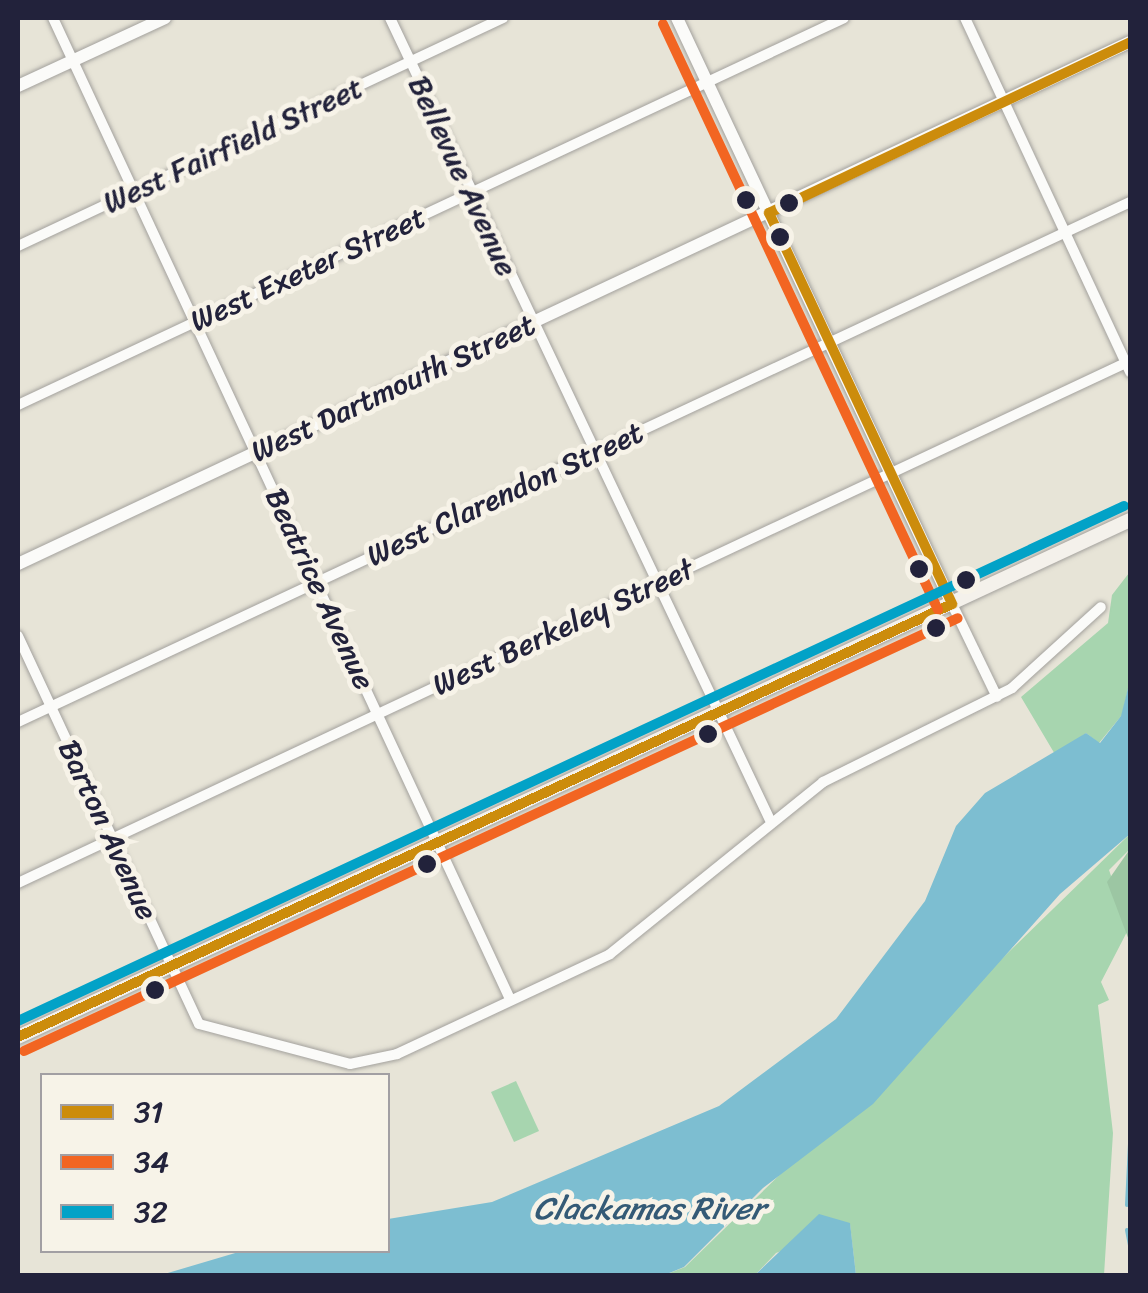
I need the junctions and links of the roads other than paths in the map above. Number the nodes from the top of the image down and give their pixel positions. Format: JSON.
{"nodes":[{"id":1,"x":53,"y":18,"type":"edge"},
{"id":2,"x":165,"y":18,"type":"edge"},
{"id":3,"x":390,"y":18,"type":"edge"},
{"id":4,"x":503,"y":18,"type":"edge"},
{"id":5,"x":677,"y":18,"type":"edge"},
{"id":6,"x":844,"y":18,"type":"edge"},
{"id":7,"x":965,"y":18,"type":"edge"},
{"id":8,"x":1130,"y":42,"type":"edge"},
{"id":9,"x":73,"y":60,"type":"junction"},
{"id":10,"x":410,"y":62,"type":"junction"},
{"id":11,"x":707,"y":81,"type":"junction"},
{"id":12,"x":18,"y":86,"type":"edge"},
{"id":13,"x":1004,"y":102,"type":"junction"},
{"id":14,"x":134,"y":191,"type":"junction"},
{"id":15,"x":471,"y":192,"type":"junction"},
{"id":16,"x":1130,"y":202,"type":"edge"},
{"id":17,"x":769,"y":213,"type":"junction"},
{"id":18,"x":1066,"y":232,"type":"junction"},
{"id":19,"x":18,"y":246,"type":"edge"},
{"id":20,"x":195,"y":322,"type":"junction"},
{"id":21,"x":532,"y":323,"type":"junction"},
{"id":22,"x":829,"y":342,"type":"junction"},
{"id":23,"x":1129,"y":365,"type":"edge"},
{"id":24,"x":18,"y":405,"type":"edge"},
{"id":25,"x":256,"y":453,"type":"junction"},
{"id":26,"x":592,"y":453,"type":"junction"},
{"id":27,"x":891,"y":474,"type":"junction"},
{"id":28,"x":1130,"y":520,"type":"edge"},
{"id":29,"x":18,"y":564,"type":"edge"},
{"id":30,"x":318,"y":582,"type":"junction"},
{"id":31,"x":655,"y":585,"type":"junction"},
{"id":32,"x":952,"y":604,"type":"junction"},
{"id":33,"x":1101,"y":607,"type":"dead end"},
{"id":34,"x":18,"y":636,"type":"edge"},
{"id":35,"x":996,"y":697,"type":"junction"},
{"id":36,"x":50,"y":706,"type":"junction"},
{"id":37,"x":378,"y":712,"type":"junction"},
{"id":38,"x":716,"y":715,"type":"junction"},
{"id":39,"x":18,"y":722,"type":"edge"},
{"id":40,"x":770,"y":820,"type":"junction"},
{"id":41,"x":112,"y":838,"type":"junction"},
{"id":42,"x":440,"y":844,"type":"junction"},
{"id":43,"x":18,"y":883,"type":"edge"},
{"id":44,"x":172,"y":969,"type":"junction"},
{"id":45,"x":510,"y":999,"type":"junction"},
{"id":46,"x":18,"y":1038,"type":"edge"}],
"edges":[{"from":1,"to":9,"type":"street","name":"Beatrice Avenue"},
{"from":2,"to":9,"type":"street"},
{"from":3,"to":10,"type":"street","name":"Bellevue Avenue"},
{"from":4,"to":10,"type":"street","name":"West Fairfield Street"},
{"from":5,"to":11,"type":"street"},
{"from":6,"to":11,"type":"street","name":"West Exeter Street"},
{"from":7,"to":13,"type":"street"},
{"from":8,"to":13,"type":"street","name":"West Dartmouth Street"},
{"from":9,"to":12,"type":"street"},
{"from":9,"to":14,"type":"street","name":"Beatrice Avenue"},
{"from":10,"to":14,"type":"street","name":"West Fairfield Street"},
{"from":10,"to":15,"type":"street","name":"Bellevue Avenue"},
{"from":11,"to":15,"type":"street","name":"West Exeter Street"},
{"from":11,"to":17,"type":"street"},
{"from":13,"to":17,"type":"street","name":"West Dartmouth Street"},
{"from":13,"to":18,"type":"street"},
{"from":14,"to":19,"type":"street","name":"West Fairfield Street"},
{"from":14,"to":20,"type":"street","name":"Beatrice Avenue"},
{"from":15,"to":20,"type":"street","name":"West Exeter Street"},
{"from":15,"to":21,"type":"street","name":"Bellevue Avenue"},
{"from":16,"to":18,"type":"street","name":"West Clarendon Street"},
{"from":17,"to":21,"type":"street","name":"West Dartmouth Street"},
{"from":17,"to":22,"type":"street"},
{"from":18,"to":22,"type":"street","name":"West Clarendon Street"},
{"from":18,"to":23,"type":"street"},
{"from":20,"to":24,"type":"street","name":"West Exeter Street"},
{"from":20,"to":25,"type":"street","name":"Beatrice Avenue"},
{"from":21,"to":25,"type":"street","name":"West Dartmouth Street"},
{"from":21,"to":26,"type":"street","name":"Bellevue Avenue"},
{"from":22,"to":26,"type":"street","name":"West Clarendon Street"},
{"from":22,"to":27,"type":"street"},
{"from":23,"to":27,"type":"street","name":"West Berkeley Street"},
{"from":25,"to":29,"type":"street","name":"West Dartmouth Street"},
{"from":25,"to":30,"type":"street","name":"Beatrice Avenue"},
{"from":26,"to":30,"type":"street","name":"West Clarendon Street"},
{"from":26,"to":31,"type":"street","name":"Bellevue Avenue"},
{"from":27,"to":31,"type":"street","name":"West Berkeley Street"},
{"from":27,"to":32,"type":"street"},
{"from":28,"to":32,"type":"main road"},
{"from":30,"to":36,"type":"street","name":"West Clarendon Street"},
{"from":30,"to":37,"type":"street","name":"Beatrice Avenue"},
{"from":31,"to":37,"type":"street","name":"West Berkeley Street"},
{"from":31,"to":38,"type":"street","name":"Bellevue Avenue"},
{"from":32,"to":35,"type":"street"},
{"from":32,"to":38,"type":"main road"},
{"from":33,"to":35,"type":"street"},
{"from":34,"to":36,"type":"street","name":"Barton Avenue"},
{"from":35,"to":40,"type":"street"},
{"from":36,"to":39,"type":"street","name":"West Clarendon Street"},
{"from":36,"to":41,"type":"street","name":"Barton Avenue"},
{"from":37,"to":41,"type":"street","name":"West Berkeley Street"},
{"from":37,"to":42,"type":"street","name":"Beatrice Avenue"},
{"from":38,"to":40,"type":"street","name":"Bellevue Avenue"},
{"from":38,"to":42,"type":"main road"},
{"from":40,"to":45,"type":"street"},
{"from":41,"to":43,"type":"street","name":"West Berkeley Street"},
{"from":41,"to":44,"type":"street","name":"Barton Avenue"},
{"from":42,"to":44,"type":"main road"},
{"from":42,"to":45,"type":"street","name":"Beatrice Avenue"},
{"from":44,"to":45,"type":"street","name":"Barton Avenue"},
{"from":44,"to":46,"type":"main road"}]}
